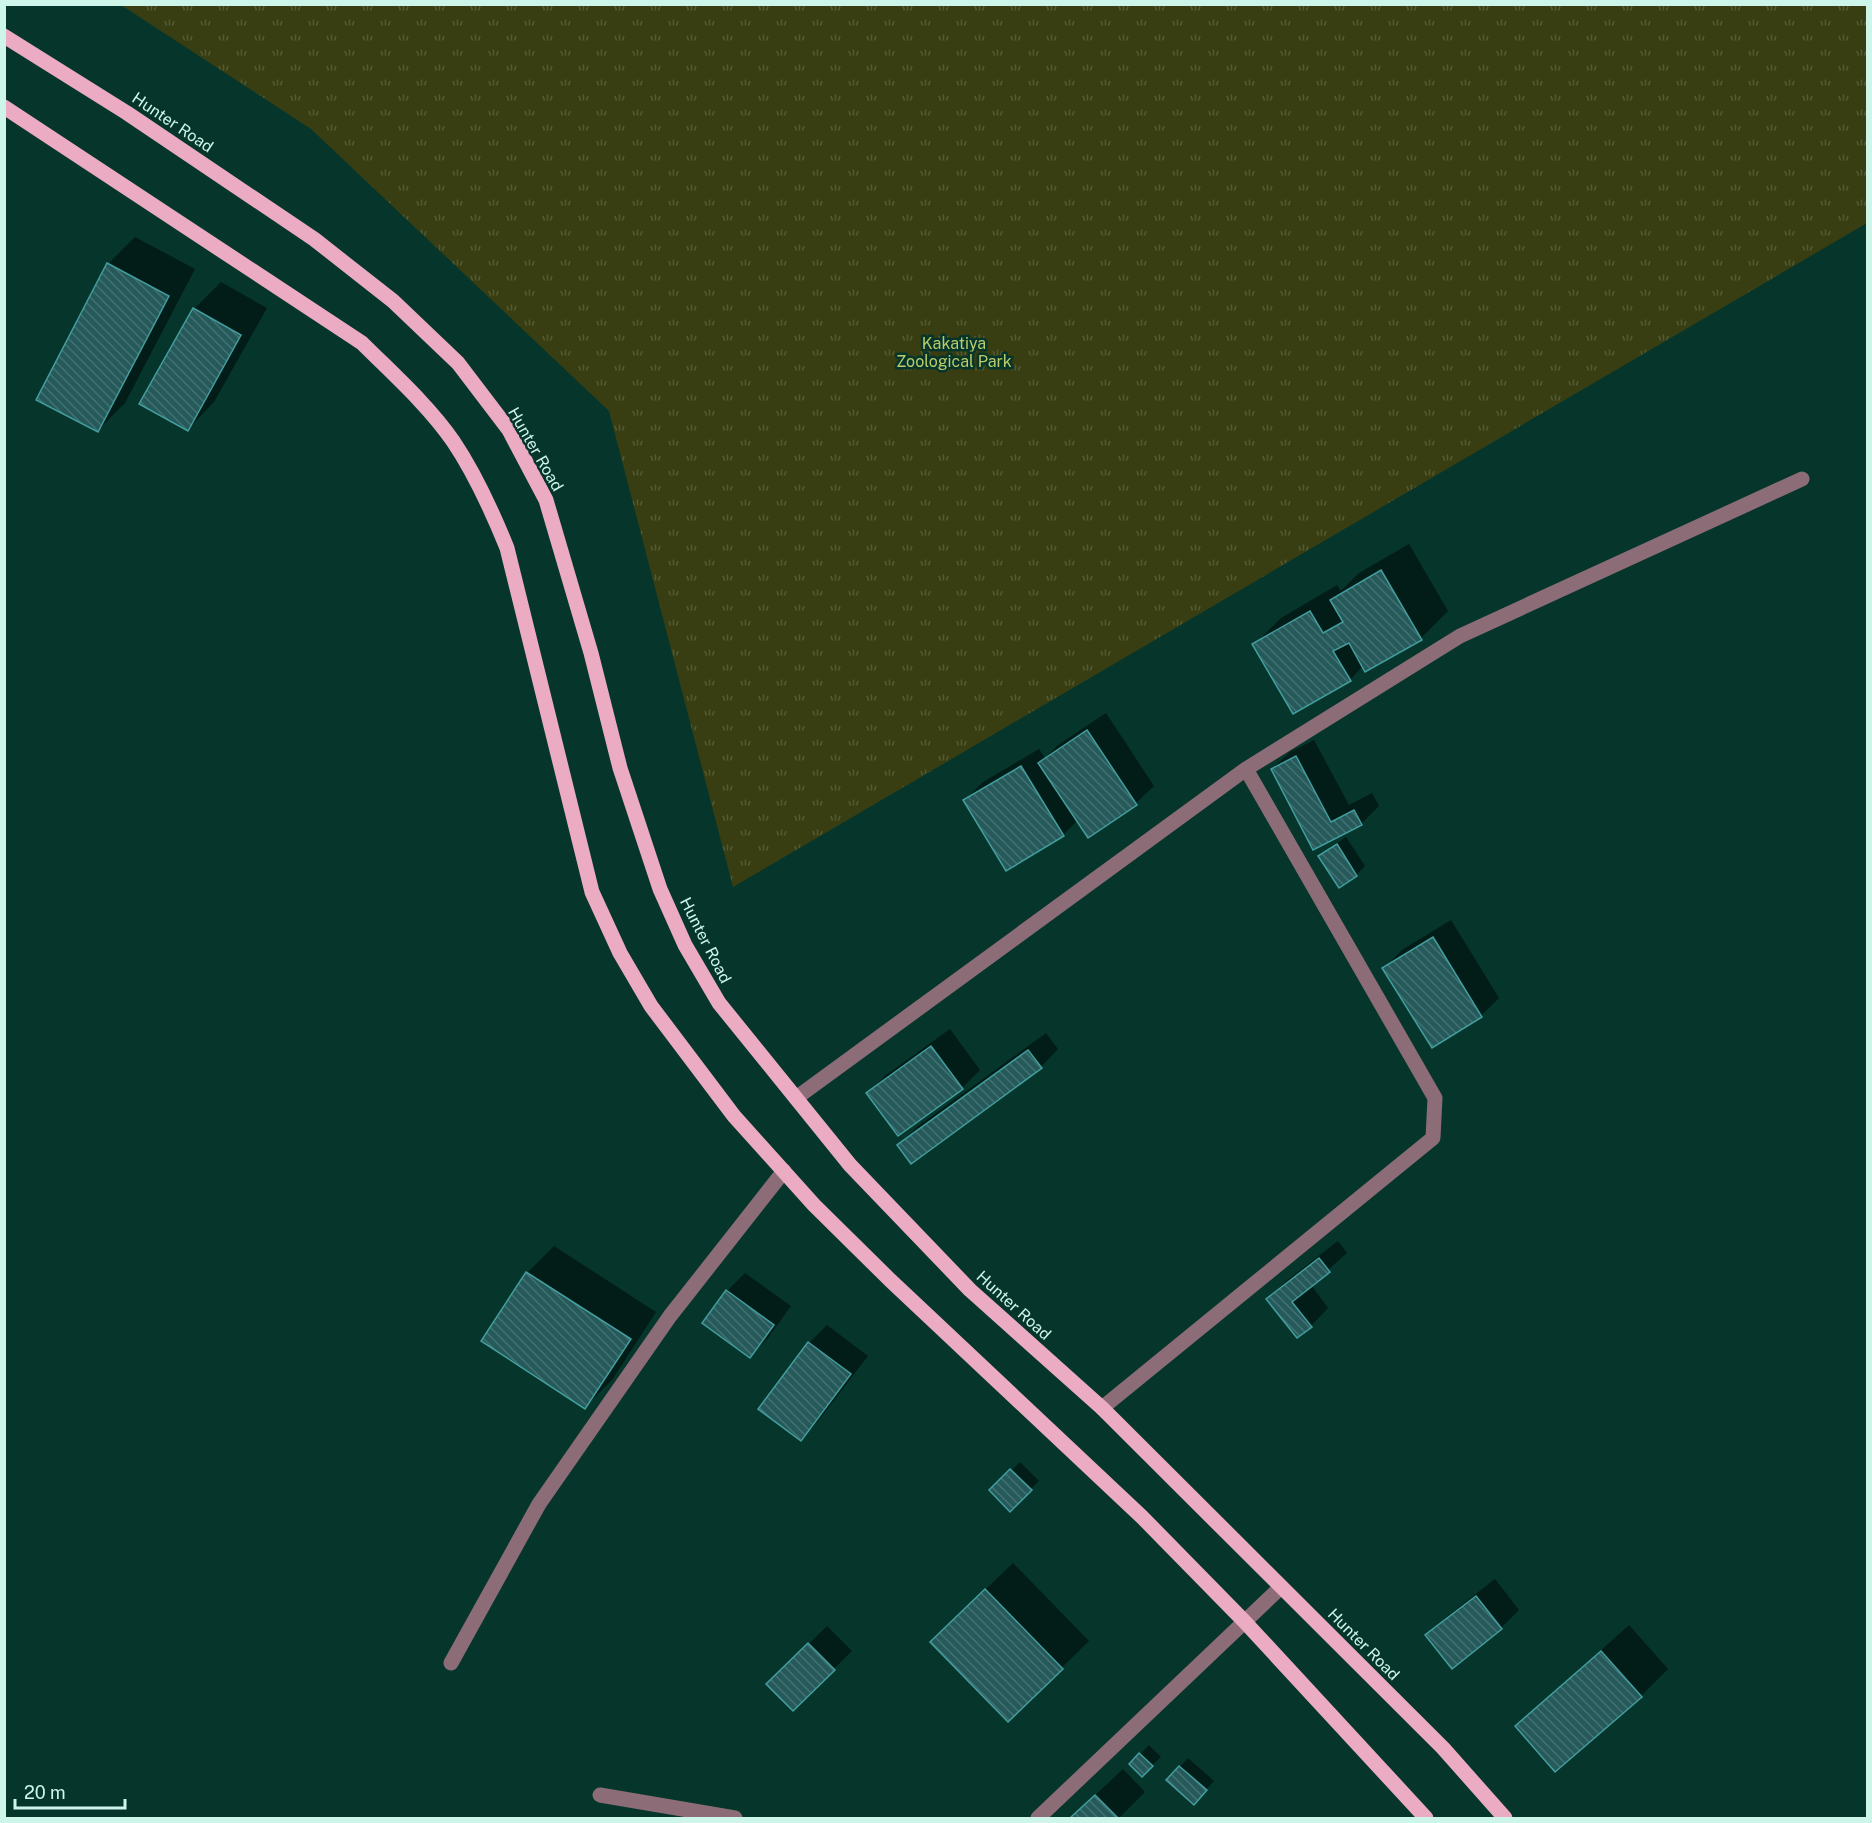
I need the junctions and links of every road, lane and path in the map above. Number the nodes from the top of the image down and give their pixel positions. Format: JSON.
{"nodes":[{"id":1,"x":4,"y":36,"type":"edge"},
{"id":2,"x":4,"y":107,"type":"edge"},
{"id":3,"x":1802,"y":479,"type":"dead end"},
{"id":4,"x":1246,"y":770,"type":"junction"},
{"id":5,"x":796,"y":1098,"type":"junction"},
{"id":6,"x":784,"y":1171,"type":"junction"},
{"id":7,"x":1102,"y":1408,"type":"junction"},
{"id":8,"x":1281,"y":1587,"type":"junction"},
{"id":9,"x":1244,"y":1621,"type":"junction"},
{"id":10,"x":451,"y":1663,"type":"dead end"},
{"id":11,"x":600,"y":1795,"type":"dead end"},
{"id":12,"x":735,"y":1818,"type":"edge"},
{"id":13,"x":1038,"y":1818,"type":"edge"},
{"id":14,"x":1426,"y":1818,"type":"edge"},
{"id":15,"x":1506,"y":1818,"type":"edge"}],
"edges":[{"from":1,"to":5,"type":"main road","name":"Hunter Road"},
{"from":2,"to":6,"type":"main road"},
{"from":3,"to":4,"type":"street"},
{"from":4,"to":5,"type":"street"},
{"from":4,"to":7,"type":"street"},
{"from":5,"to":7,"type":"main road","name":"Hunter Road"},
{"from":6,"to":9,"type":"main road"},
{"from":6,"to":10,"type":"street"},
{"from":7,"to":8,"type":"main road","name":"Hunter Road"},
{"from":8,"to":9,"type":"street"},
{"from":8,"to":15,"type":"main road","name":"Hunter Road"},
{"from":9,"to":13,"type":"street"},
{"from":9,"to":14,"type":"main road"},
{"from":11,"to":12,"type":"street"}]}
